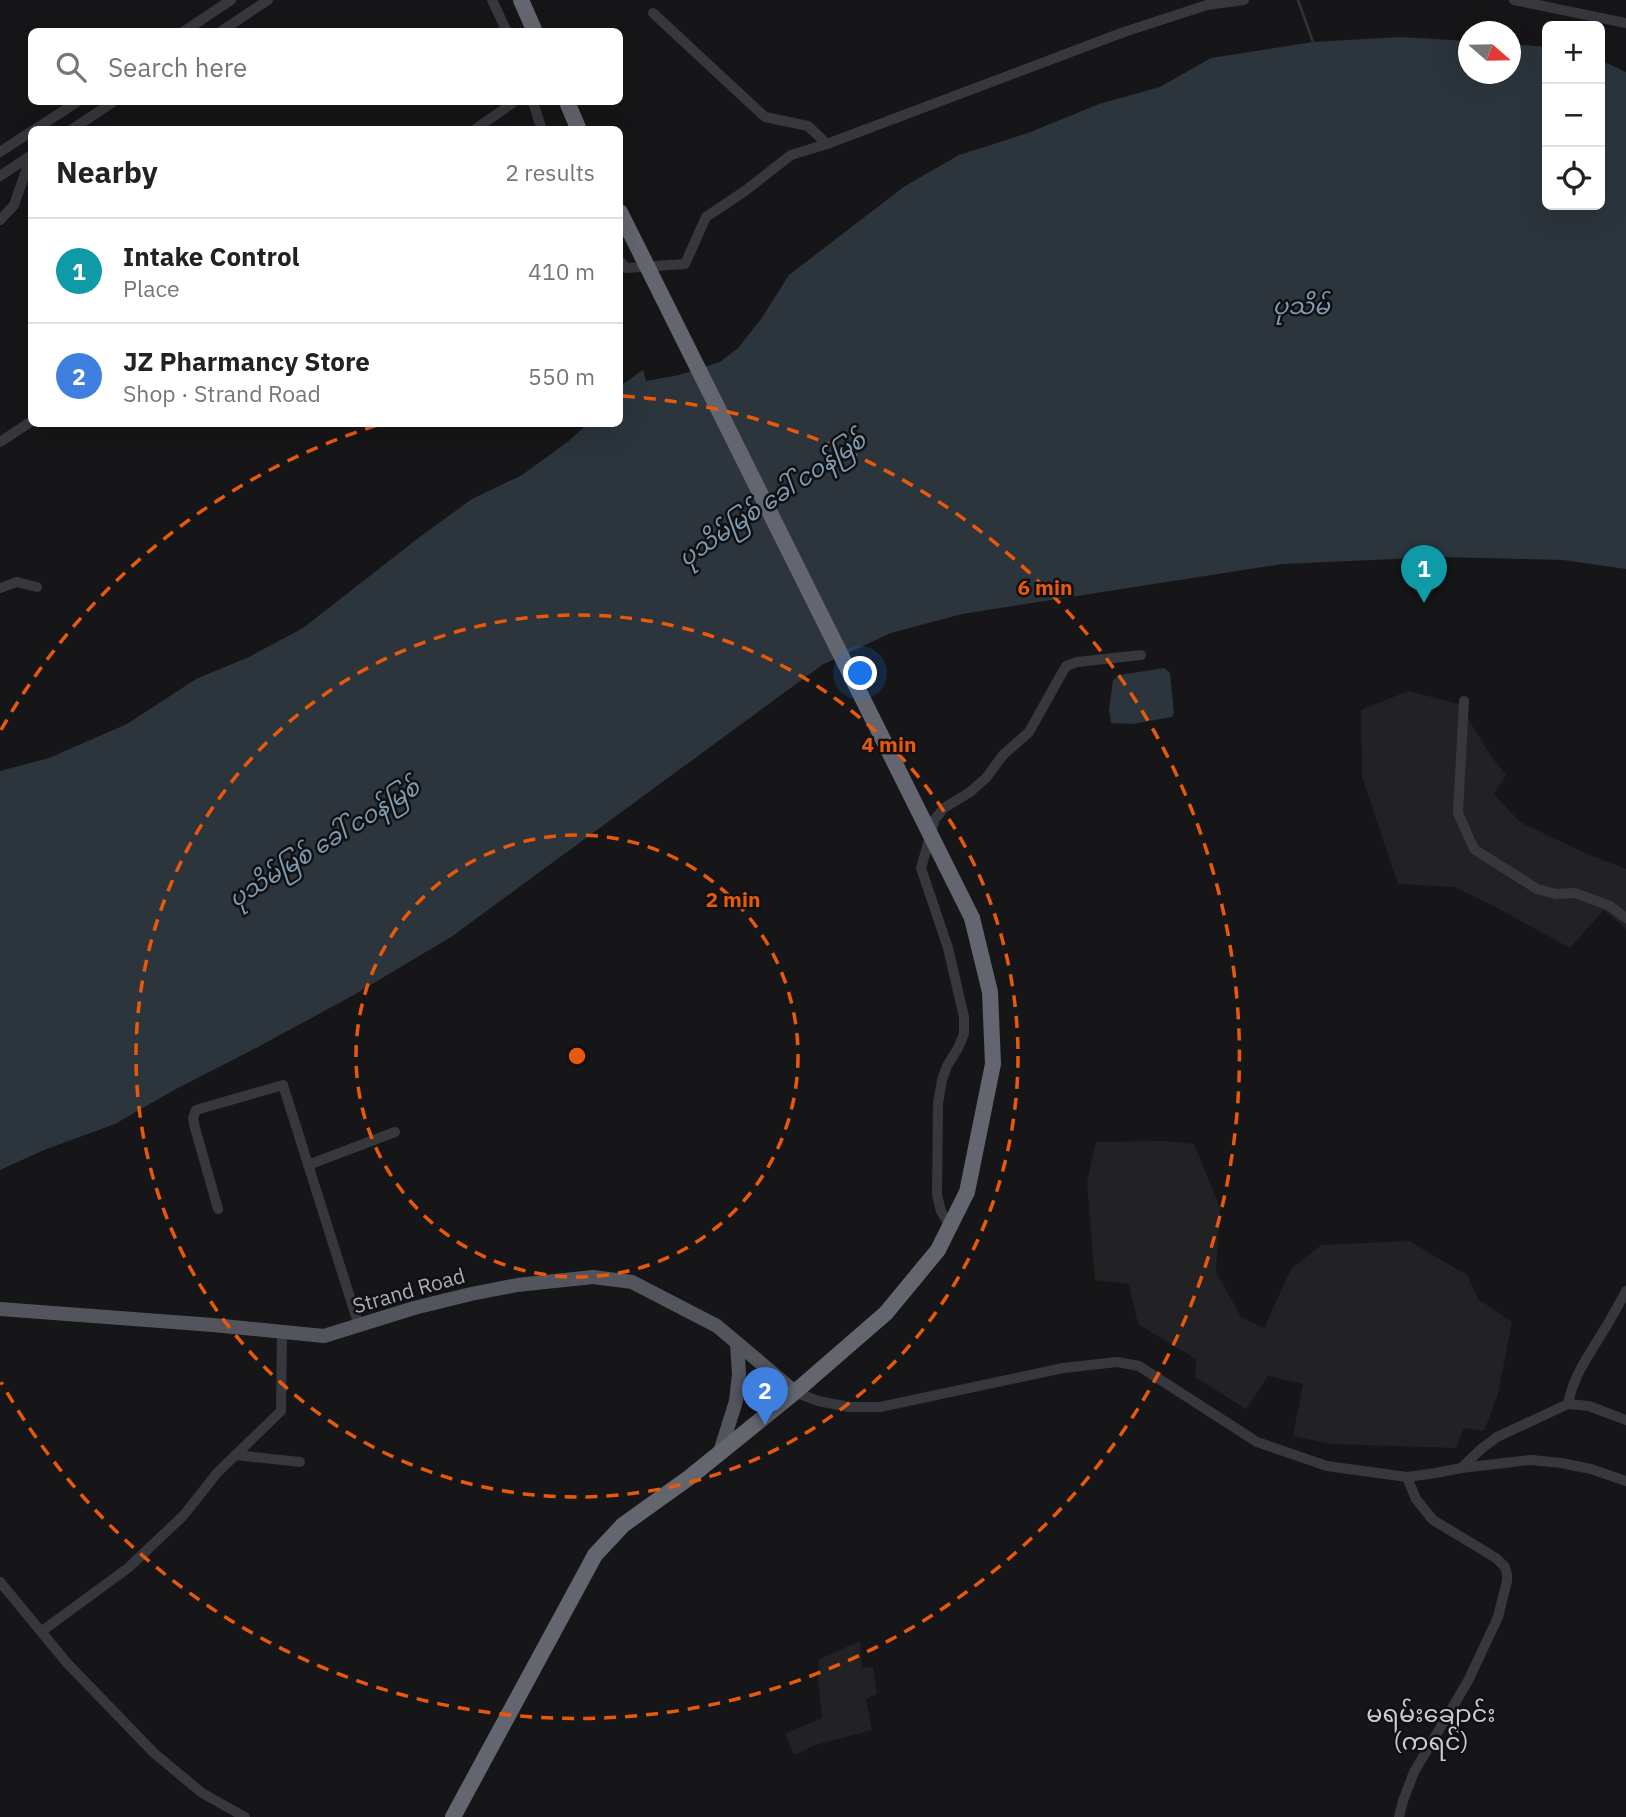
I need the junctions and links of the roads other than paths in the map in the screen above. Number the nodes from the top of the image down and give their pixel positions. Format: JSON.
{"nodes":[{"id":1,"x":230,"y":0,"type":"edge"},
{"id":2,"x":268,"y":0,"type":"edge"},
{"id":3,"x":492,"y":0,"type":"edge"},
{"id":4,"x":521,"y":0,"type":"edge"},
{"id":5,"x":1244,"y":0,"type":"edge"},
{"id":6,"x":1514,"y":0,"type":"edge"},
{"id":7,"x":653,"y":13,"type":"dead end"},
{"id":8,"x":1626,"y":23,"type":"edge"},
{"id":9,"x":189,"y":28,"type":"edge"},
{"id":10,"x":226,"y":28,"type":"edge"},
{"id":11,"x":505,"y":28,"type":"edge"},
{"id":12,"x":533,"y":28,"type":"edge"},
{"id":13,"x":72,"y":105,"type":"edge"},
{"id":14,"x":108,"y":105,"type":"edge"},
{"id":15,"x":510,"y":105,"type":"edge"},
{"id":16,"x":534,"y":105,"type":"edge"},
{"id":17,"x":568,"y":105,"type":"edge"},
{"id":18,"x":39,"y":126,"type":"edge"},
{"id":19,"x":77,"y":126,"type":"edge"},
{"id":20,"x":480,"y":126,"type":"edge"},
{"id":21,"x":541,"y":126,"type":"edge"},
{"id":22,"x":577,"y":126,"type":"edge"},
{"id":23,"x":28,"y":133,"type":"edge"},
{"id":24,"x":827,"y":144,"type":"junction"},
{"id":25,"x":0,"y":152,"type":"edge"},
{"id":26,"x":28,"y":157,"type":"edge"},
{"id":27,"x":28,"y":164,"type":"edge"},
{"id":28,"x":0,"y":176,"type":"edge"},
{"id":29,"x":623,"y":218,"type":"edge"},
{"id":30,"x":0,"y":220,"type":"edge"},
{"id":31,"x":623,"y":264,"type":"edge"},
{"id":32,"x":28,"y":424,"type":"edge"},
{"id":33,"x":0,"y":442,"type":"edge"},
{"id":34,"x":37,"y":587,"type":"dead end"},
{"id":35,"x":0,"y":588,"type":"edge"},
{"id":36,"x":1141,"y":655,"type":"dead end"},
{"id":37,"x":1464,"y":701,"type":"dead end"},
{"id":38,"x":1626,"y":918,"type":"edge"},
{"id":39,"x":395,"y":1132,"type":"dead end"},
{"id":40,"x":308,"y":1165,"type":"junction"},
{"id":41,"x":218,"y":1209,"type":"dead end"},
{"id":42,"x":950,"y":1226,"type":"junction"},
{"id":43,"x":1626,"y":1291,"type":"edge"},
{"id":44,"x":0,"y":1309,"type":"edge"},
{"id":45,"x":359,"y":1326,"type":"junction"},
{"id":46,"x":282,"y":1332,"type":"junction"},
{"id":47,"x":737,"y":1344,"type":"junction"},
{"id":48,"x":795,"y":1392,"type":"junction"},
{"id":49,"x":1568,"y":1404,"type":"junction"},
{"id":50,"x":1626,"y":1420,"type":"edge"},
{"id":51,"x":720,"y":1452,"type":"junction"},
{"id":52,"x":236,"y":1455,"type":"junction"},
{"id":53,"x":300,"y":1462,"type":"dead end"},
{"id":54,"x":1461,"y":1468,"type":"junction"},
{"id":55,"x":1407,"y":1476,"type":"junction"},
{"id":56,"x":1626,"y":1481,"type":"edge"},
{"id":57,"x":0,"y":1582,"type":"edge"},
{"id":58,"x":42,"y":1631,"type":"junction"},
{"id":59,"x":246,"y":1817,"type":"edge"},
{"id":60,"x":453,"y":1817,"type":"edge"},
{"id":61,"x":1399,"y":1817,"type":"edge"}],
"edges":[{"from":1,"to":9,"type":"street"},
{"from":2,"to":10,"type":"street"},
{"from":3,"to":11,"type":"street"},
{"from":4,"to":12,"type":"highway"},
{"from":5,"to":24,"type":"street"},
{"from":6,"to":8,"type":"street"},
{"from":7,"to":24,"type":"street"},
{"from":13,"to":18,"type":"street"},
{"from":14,"to":19,"type":"street"},
{"from":15,"to":20,"type":"street"},
{"from":16,"to":21,"type":"street"},
{"from":17,"to":22,"type":"highway"},
{"from":23,"to":25,"type":"street"},
{"from":24,"to":31,"type":"street"},
{"from":26,"to":28,"type":"street"},
{"from":27,"to":30,"type":"street"},
{"from":29,"to":42,"type":"highway","bridge":true},
{"from":32,"to":33,"type":"street"},
{"from":34,"to":35,"type":"street"},
{"from":36,"to":42,"type":"street"},
{"from":37,"to":38,"type":"street"},
{"from":39,"to":40,"type":"street"},
{"from":40,"to":41,"type":"street"},
{"from":40,"to":45,"type":"street"},
{"from":42,"to":48,"type":"highway"},
{"from":43,"to":49,"type":"street"},
{"from":44,"to":46,"type":"main road","name":"Strand Road"},
{"from":45,"to":46,"type":"main road","name":"Strand Road"},
{"from":45,"to":47,"type":"main road","name":"Strand Road"},
{"from":46,"to":52,"type":"street"},
{"from":47,"to":48,"type":"main road","name":"Strand Road"},
{"from":47,"to":51,"type":"main road"},
{"from":48,"to":51,"type":"highway"},
{"from":48,"to":55,"type":"street"},
{"from":49,"to":50,"type":"street"},
{"from":49,"to":54,"type":"street"},
{"from":51,"to":60,"type":"highway"},
{"from":52,"to":53,"type":"street"},
{"from":52,"to":58,"type":"street"},
{"from":54,"to":55,"type":"street"},
{"from":54,"to":56,"type":"street"},
{"from":55,"to":61,"type":"street"},
{"from":57,"to":58,"type":"street"},
{"from":58,"to":59,"type":"street"}]}
